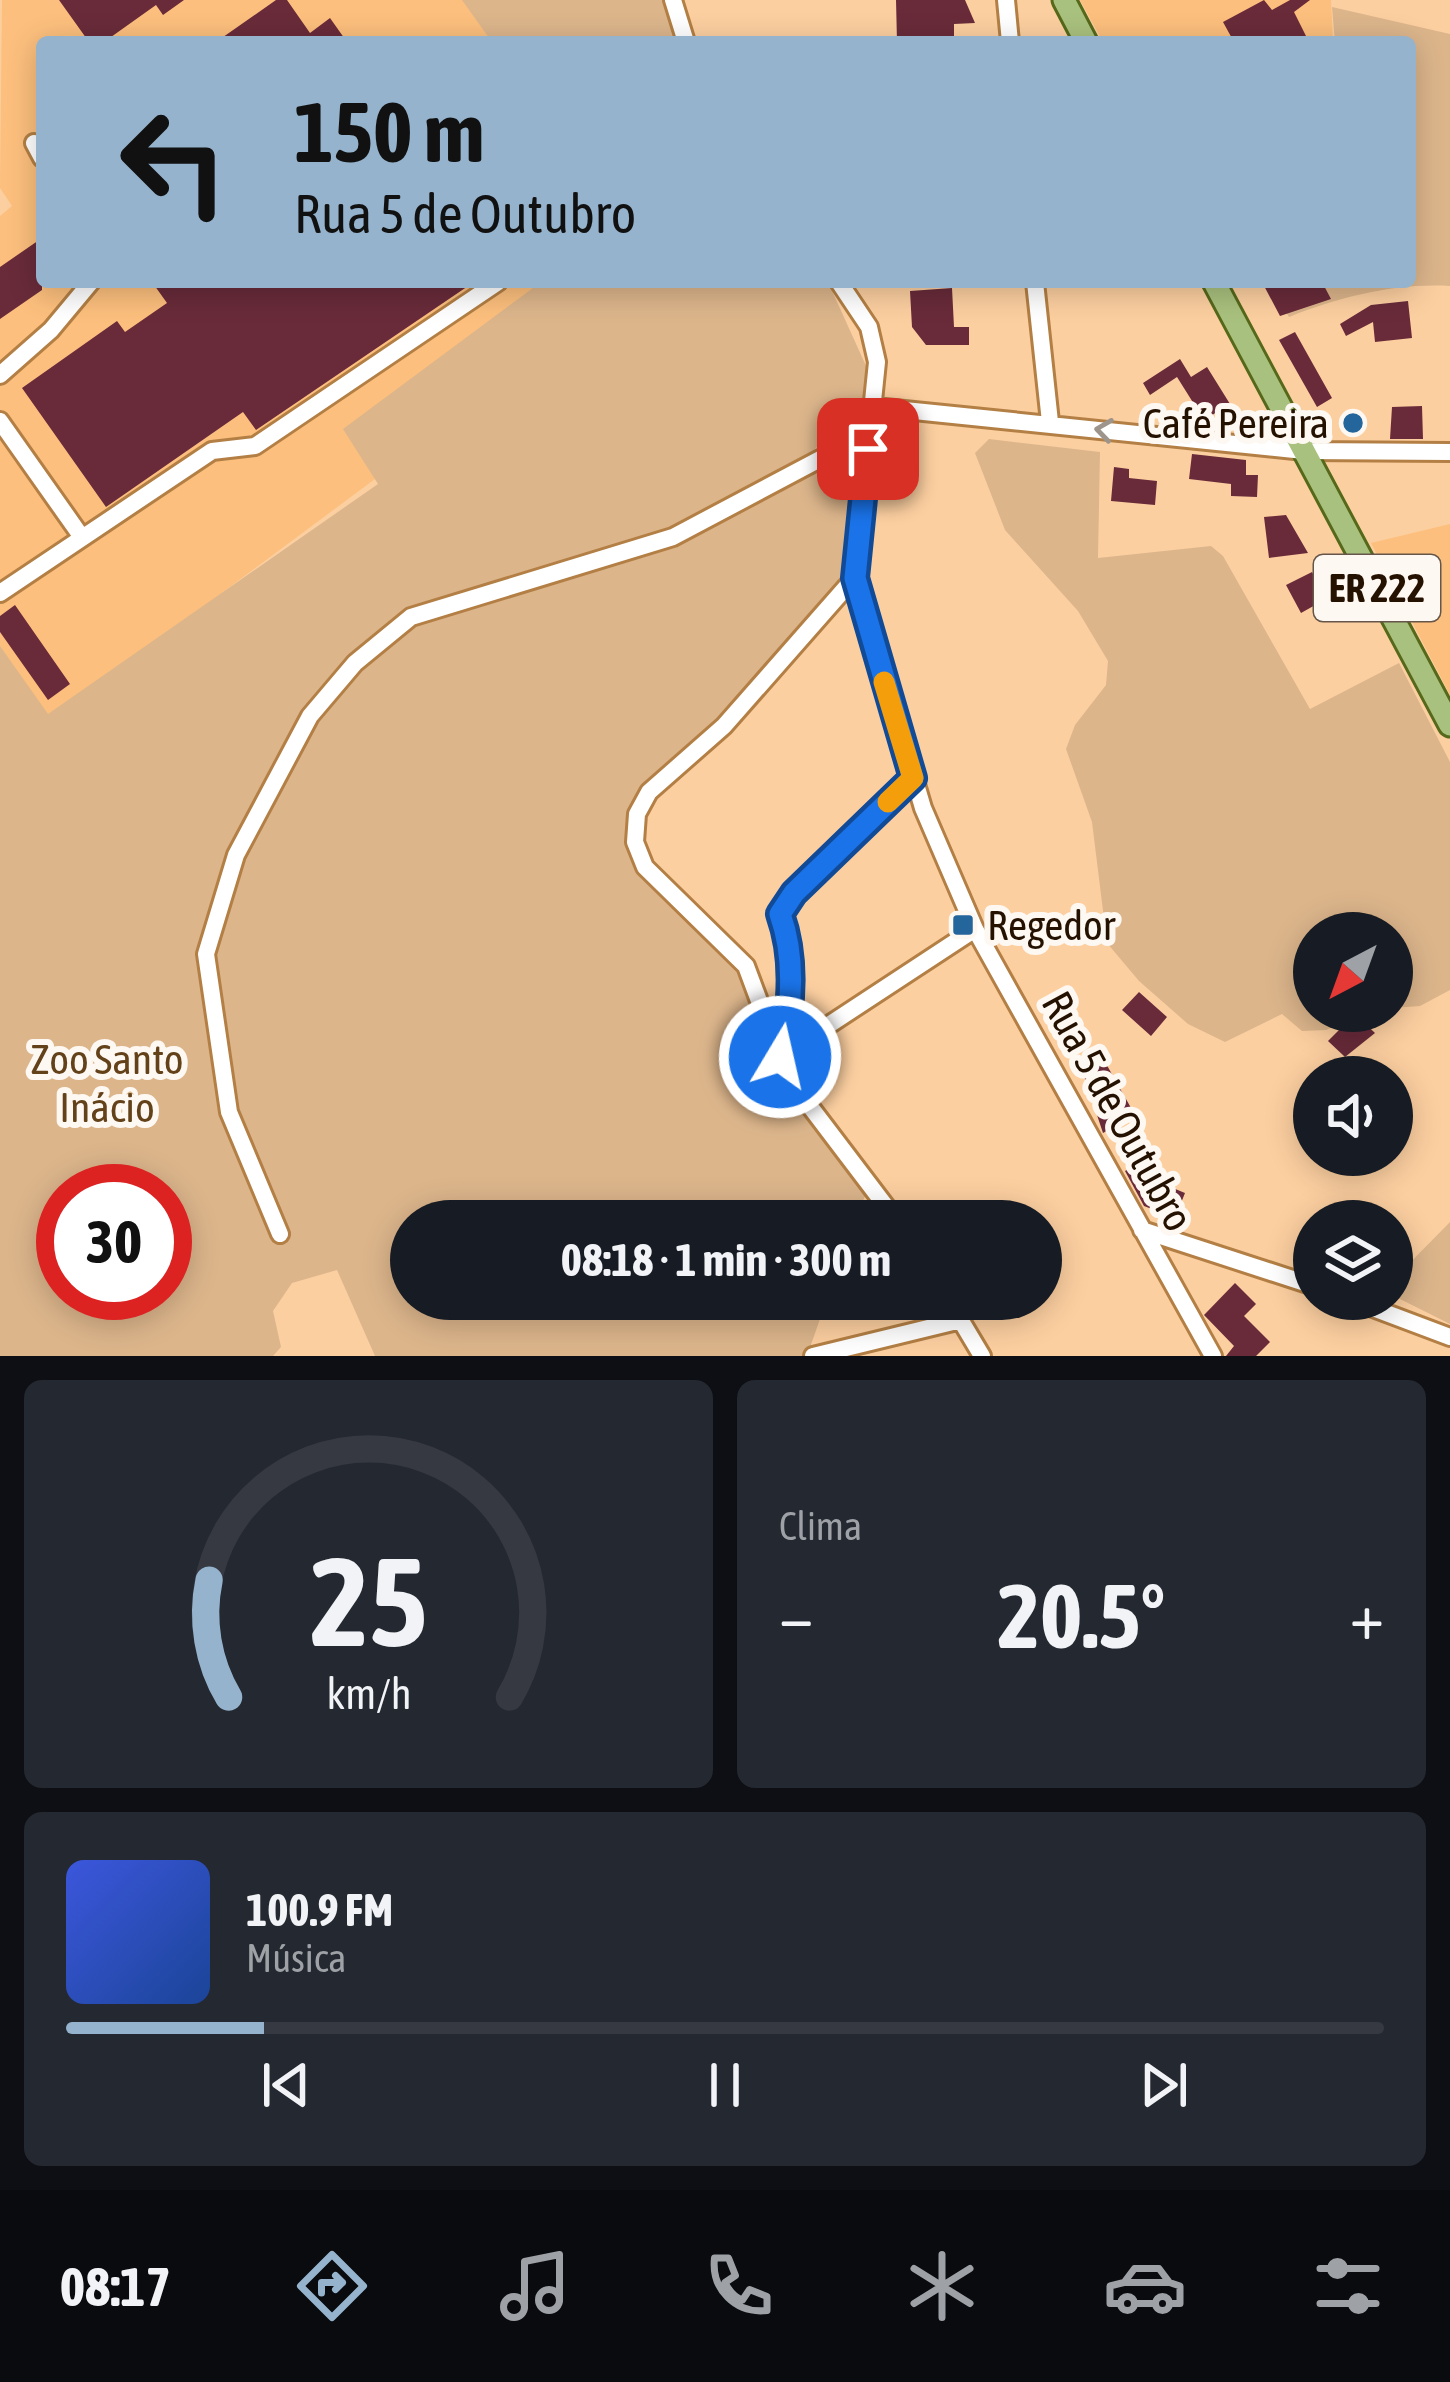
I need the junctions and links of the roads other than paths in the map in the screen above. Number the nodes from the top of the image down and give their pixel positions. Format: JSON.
{"nodes":[{"id":1,"x":673,"y":0,"type":"edge"},
{"id":2,"x":1006,"y":0,"type":"edge"},
{"id":3,"x":1064,"y":0,"type":"edge"},
{"id":4,"x":684,"y":36,"type":"edge"},
{"id":5,"x":1009,"y":36,"type":"edge"},
{"id":6,"x":1084,"y":36,"type":"edge"},
{"id":7,"x":86,"y":288,"type":"edge"},
{"id":8,"x":489,"y":288,"type":"edge"},
{"id":9,"x":842,"y":288,"type":"edge"},
{"id":10,"x":1036,"y":288,"type":"edge"},
{"id":11,"x":1217,"y":288,"type":"edge"},
{"id":12,"x":0,"y":375,"type":"edge"},
{"id":13,"x":875,"y":407,"type":"junction"},
{"id":14,"x":0,"y":421,"type":"edge"},
{"id":15,"x":1050,"y":422,"type":"junction"},
{"id":16,"x":868,"y":449,"type":"junction"},
{"id":17,"x":1304,"y":451,"type":"junction"},
{"id":18,"x":1450,"y":452,"type":"edge"},
{"id":19,"x":81,"y":536,"type":"junction"},
{"id":20,"x":855,"y":578,"type":"junction"},
{"id":21,"x":0,"y":593,"type":"edge"},
{"id":22,"x":1450,"y":725,"type":"edge"},
{"id":23,"x":913,"y":778,"type":"junction"},
{"id":24,"x":975,"y":929,"type":"junction"},
{"id":25,"x":780,"y":1057,"type":"junction"},
{"id":26,"x":881,"y":1200,"type":"edge"},
{"id":27,"x":1142,"y":1230,"type":"junction"},
{"id":28,"x":280,"y":1234,"type":"dead end"},
{"id":29,"x":1293,"y":1279,"type":"edge"},
{"id":30,"x":961,"y":1320,"type":"joint"},
{"id":31,"x":1405,"y":1320,"type":"edge"},
{"id":32,"x":1450,"y":1337,"type":"edge"},
{"id":33,"x":876,"y":1348,"type":"edge"},
{"id":34,"x":813,"y":1356,"type":"edge"},
{"id":35,"x":982,"y":1356,"type":"edge"},
{"id":36,"x":1213,"y":1356,"type":"edge"}],
"edges":[{"from":1,"to":4,"type":"street"},
{"from":2,"to":5,"type":"street"},
{"from":3,"to":6,"type":"main road"},
{"from":7,"to":12,"type":"street"},
{"from":8,"to":19,"type":"street"},
{"from":9,"to":13,"type":"street","name":"Rua 5 de Outubro"},
{"from":10,"to":15,"type":"street"},
{"from":11,"to":17,"type":"main road","number":"ER 222"},
{"from":13,"to":15,"type":"street"},
{"from":13,"to":16,"type":"street","name":"Rua 5 de Outubro"},
{"from":14,"to":19,"type":"street"},
{"from":17,"to":15,"type":"street","one_way":true},
{"from":16,"to":20,"type":"street","name":"Rua 5 de Outubro"},
{"from":16,"to":28,"type":"street"},
{"from":17,"to":18,"type":"street"},
{"from":17,"to":22,"type":"main road","number":"ER 222"},
{"from":19,"to":21,"type":"street"},
{"from":20,"to":23,"type":"street","name":"Rua 5 de Outubro"},
{"from":20,"to":25,"type":"street"},
{"from":23,"to":24,"type":"street","name":"Rua 5 de Outubro"},
{"from":23,"to":25,"type":"street"},
{"from":24,"to":25,"type":"street"},
{"from":24,"to":27,"type":"street","name":"Rua 5 de Outubro"},
{"from":25,"to":26,"type":"street"},
{"from":27,"to":29,"type":"street"},
{"from":27,"to":36,"type":"street","name":"Rua 5 de Outubro"},
{"from":30,"to":33,"type":"street"},
{"from":30,"to":35,"type":"street"},
{"from":31,"to":32,"type":"street"},
{"from":33,"to":34,"type":"street"}]}
